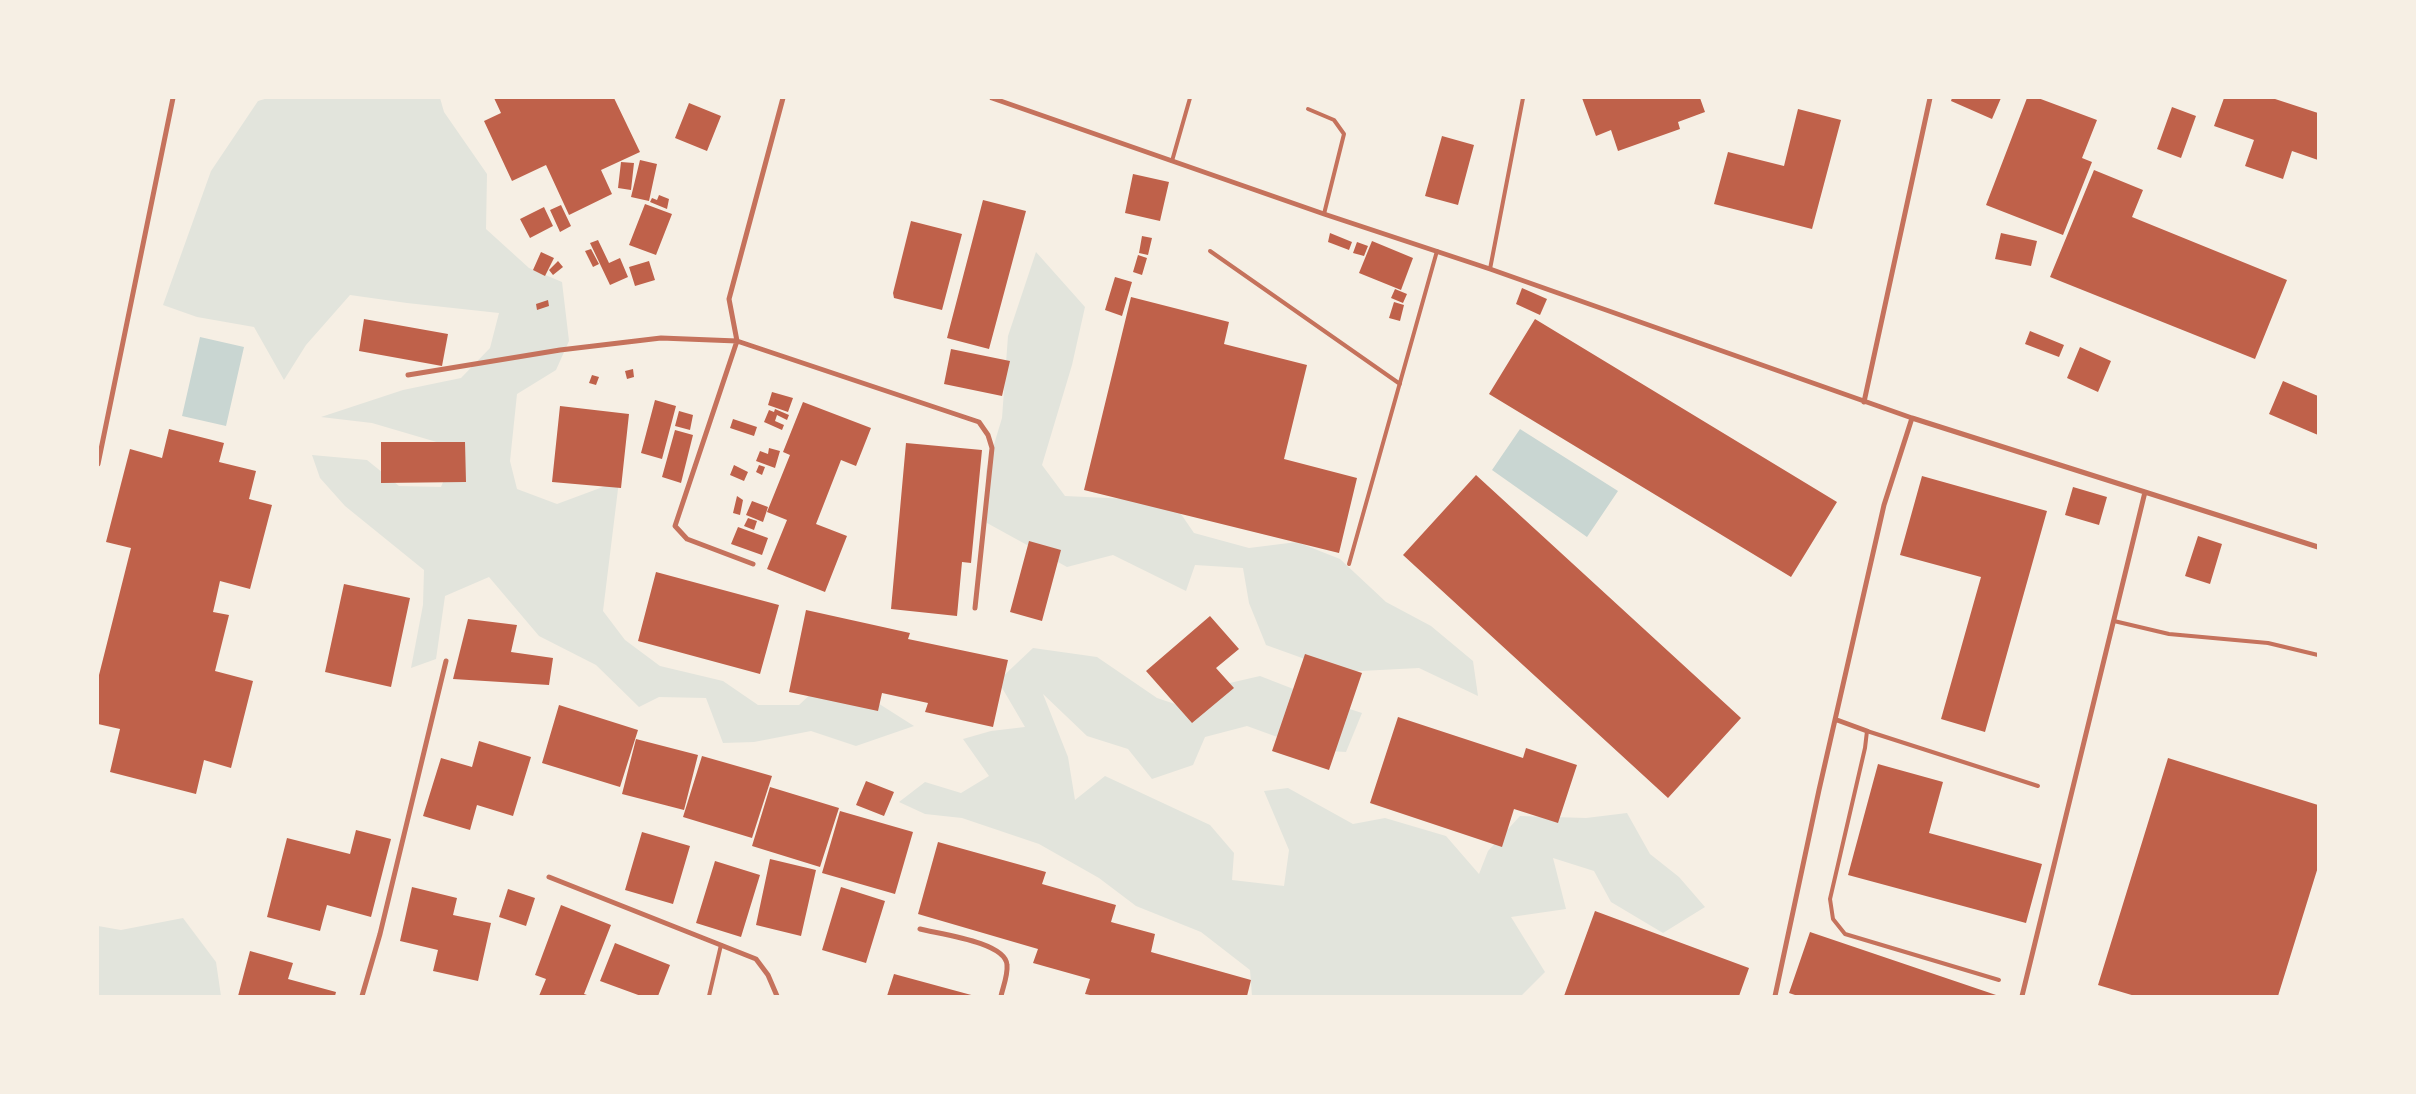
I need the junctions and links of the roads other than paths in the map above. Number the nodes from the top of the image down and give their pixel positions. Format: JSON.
{"nodes":[{"id":1,"x":173,"y":98,"type":"edge"},
{"id":2,"x":783,"y":98,"type":"edge"},
{"id":3,"x":992,"y":98,"type":"edge"},
{"id":4,"x":1190,"y":98,"type":"edge"},
{"id":5,"x":1523,"y":98,"type":"edge"},
{"id":6,"x":1930,"y":98,"type":"edge"},
{"id":7,"x":1308,"y":109,"type":"dead end"},
{"id":8,"x":1172,"y":161,"type":"junction"},
{"id":9,"x":1324,"y":214,"type":"junction"},
{"id":10,"x":1210,"y":251,"type":"dead end"},
{"id":11,"x":1437,"y":251,"type":"junction"},
{"id":12,"x":1490,"y":269,"type":"junction"},
{"id":13,"x":736,"y":341,"type":"junction"},
{"id":14,"x":408,"y":375,"type":"dead end"},
{"id":15,"x":1400,"y":384,"type":"junction"},
{"id":16,"x":1864,"y":402,"type":"junction"},
{"id":17,"x":1912,"y":418,"type":"junction"},
{"id":18,"x":98,"y":464,"type":"edge"},
{"id":19,"x":2146,"y":492,"type":"junction"},
{"id":20,"x":2318,"y":547,"type":"edge"},
{"id":21,"x":753,"y":564,"type":"dead end"},
{"id":22,"x":1350,"y":564,"type":"dead end"},
{"id":23,"x":974,"y":608,"type":"dead end"},
{"id":24,"x":2114,"y":621,"type":"junction"},
{"id":25,"x":2318,"y":655,"type":"edge"},
{"id":26,"x":446,"y":661,"type":"dead end"},
{"id":27,"x":1837,"y":720,"type":"junction"},
{"id":28,"x":1866,"y":731,"type":"junction"},
{"id":29,"x":2038,"y":786,"type":"dead end"},
{"id":30,"x":549,"y":877,"type":"dead end"},
{"id":31,"x":920,"y":929,"type":"dead end"},
{"id":32,"x":722,"y":945,"type":"junction"},
{"id":33,"x":1999,"y":980,"type":"dead end"},
{"id":34,"x":362,"y":996,"type":"edge"},
{"id":35,"x":709,"y":996,"type":"edge"},
{"id":36,"x":777,"y":996,"type":"edge"},
{"id":37,"x":1001,"y":996,"type":"edge"},
{"id":38,"x":1775,"y":996,"type":"edge"},
{"id":39,"x":2022,"y":996,"type":"edge"}],
"edges":[{"from":1,"to":18,"type":"street"},
{"from":2,"to":13,"type":"street"},
{"from":3,"to":8,"type":"street"},
{"from":4,"to":8,"type":"lane"},
{"from":5,"to":12,"type":"lane"},
{"from":6,"to":16,"type":"street"},
{"from":7,"to":9,"type":"lane"},
{"from":8,"to":9,"type":"street"},
{"from":9,"to":11,"type":"street"},
{"from":10,"to":15,"type":"lane"},
{"from":11,"to":12,"type":"street"},
{"from":11,"to":15,"type":"lane"},
{"from":12,"to":16,"type":"street"},
{"from":13,"to":14,"type":"street"},
{"from":13,"to":21,"type":"street"},
{"from":13,"to":23,"type":"street"},
{"from":15,"to":22,"type":"lane"},
{"from":16,"to":17,"type":"street"},
{"from":17,"to":19,"type":"street"},
{"from":17,"to":27,"type":"street"},
{"from":19,"to":20,"type":"street"},
{"from":19,"to":24,"type":"street"},
{"from":24,"to":25,"type":"lane"},
{"from":24,"to":39,"type":"street"},
{"from":26,"to":34,"type":"street"},
{"from":27,"to":28,"type":"street"},
{"from":27,"to":38,"type":"street"},
{"from":28,"to":29,"type":"lane"},
{"from":28,"to":33,"type":"lane"},
{"from":30,"to":32,"type":"street"},
{"from":31,"to":37,"type":"street"},
{"from":32,"to":35,"type":"lane"},
{"from":32,"to":36,"type":"street"}]}
